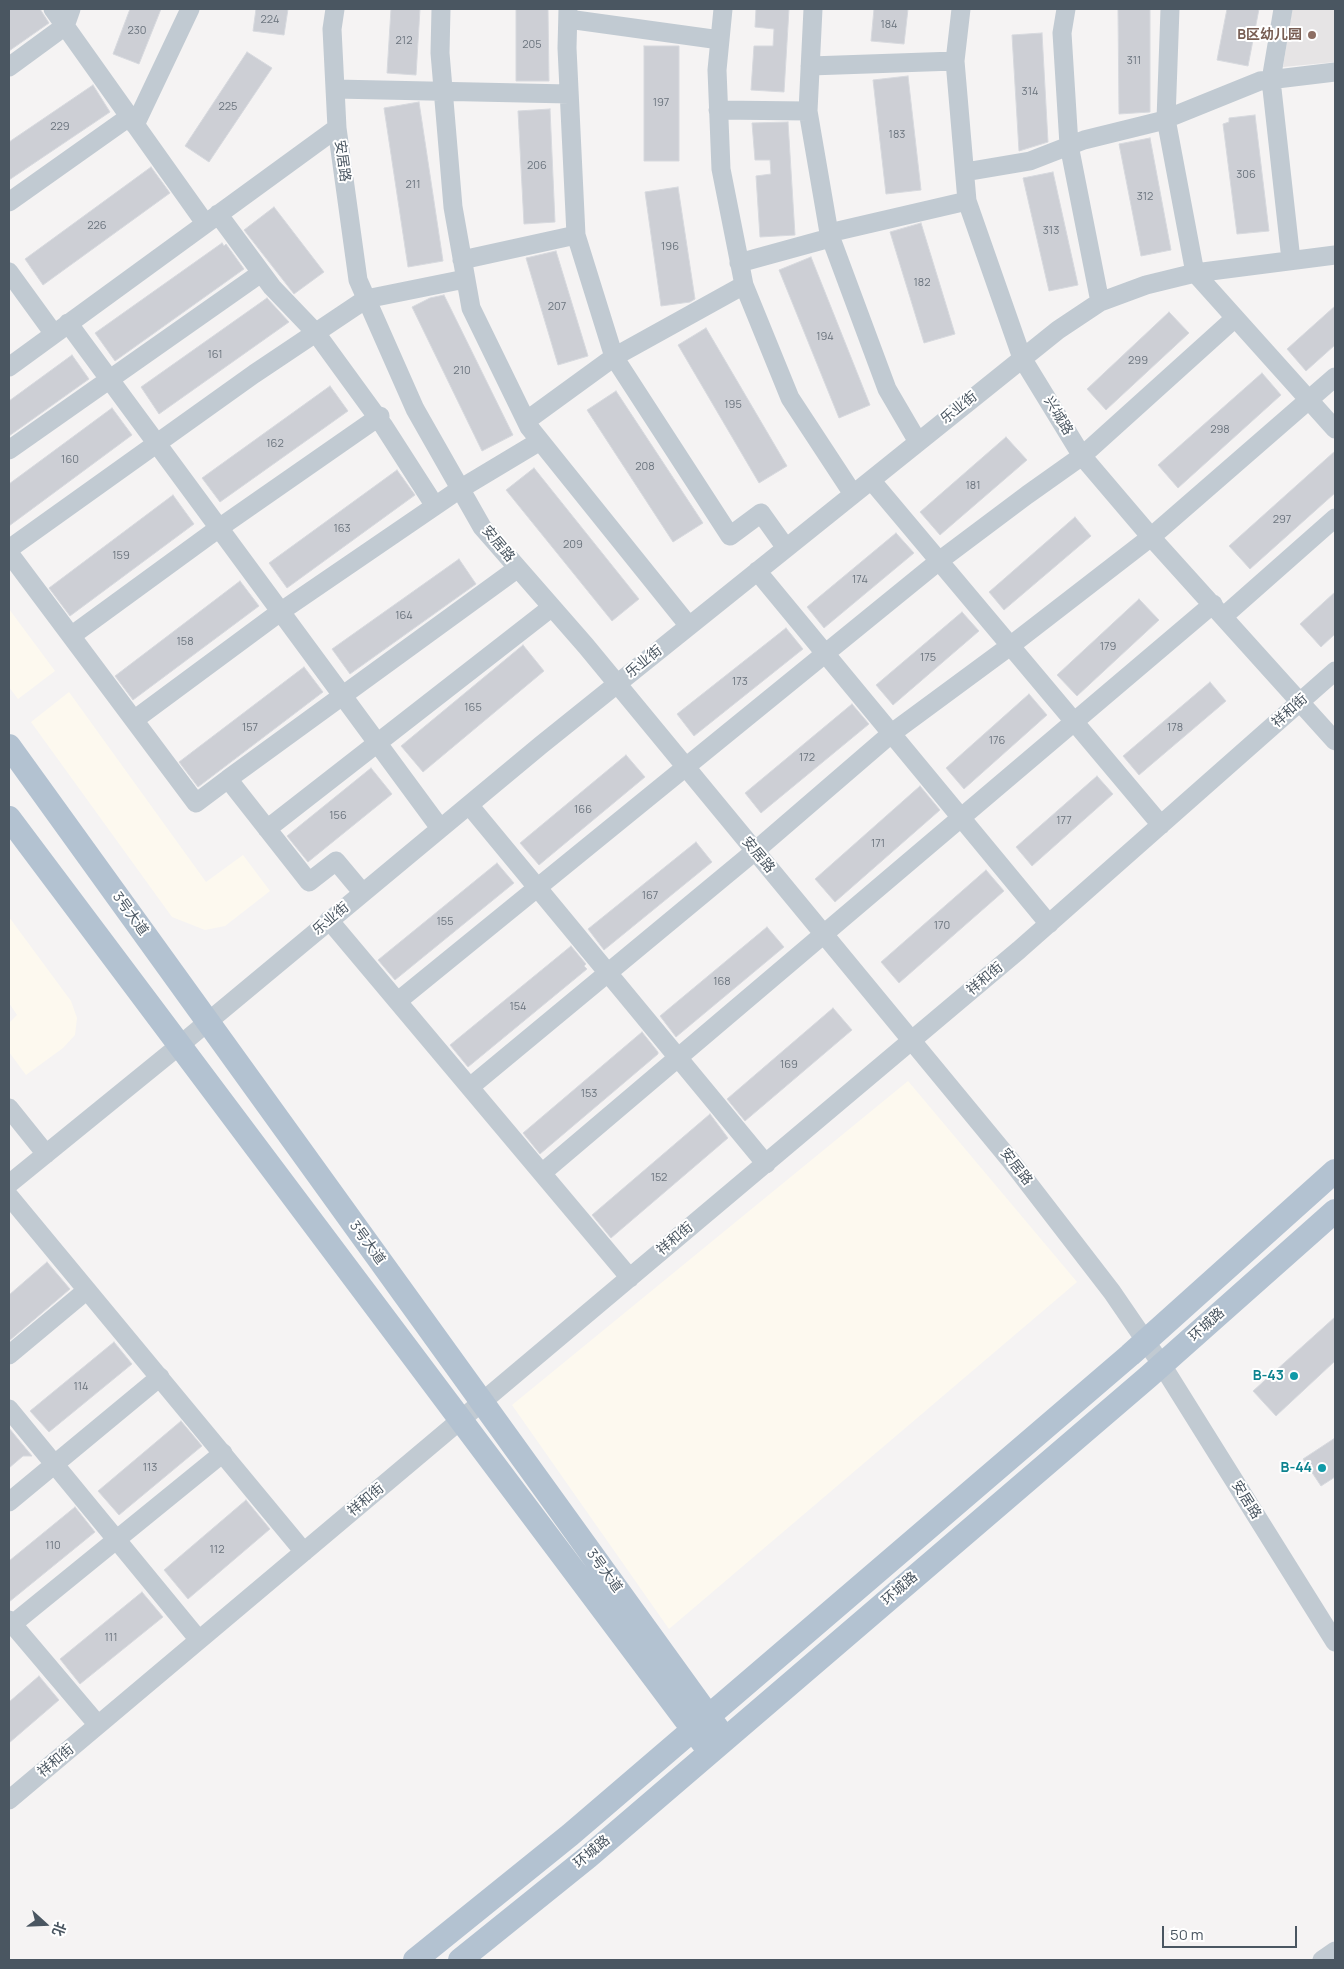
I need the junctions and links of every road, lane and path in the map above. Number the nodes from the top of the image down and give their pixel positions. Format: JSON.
{"nodes":[{"id":1,"x":53,"y":9,"type":"edge"},
{"id":2,"x":190,"y":9,"type":"edge"},
{"id":3,"x":335,"y":9,"type":"edge"},
{"id":4,"x":441,"y":9,"type":"edge"},
{"id":5,"x":723,"y":9,"type":"edge"},
{"id":6,"x":813,"y":9,"type":"edge"},
{"id":7,"x":961,"y":9,"type":"edge"},
{"id":8,"x":1066,"y":9,"type":"edge"},
{"id":9,"x":1170,"y":9,"type":"edge"},
{"id":10,"x":1283,"y":9,"type":"edge"},
{"id":11,"x":568,"y":14,"type":"edge"},
{"id":12,"x":68,"y":18,"type":"edge"},
{"id":13,"x":720,"y":40,"type":"junction"},
{"id":14,"x":955,"y":61,"type":"junction"},
{"id":15,"x":810,"y":66,"type":"junction"},
{"id":16,"x":9,"y":67,"type":"edge"},
{"id":17,"x":1335,"y":72,"type":"edge"},
{"id":18,"x":1270,"y":80,"type":"junction"},
{"id":19,"x":335,"y":89,"type":"junction"},
{"id":20,"x":443,"y":91,"type":"junction"},
{"id":21,"x":569,"y":94,"type":"junction"},
{"id":22,"x":718,"y":110,"type":"junction"},
{"id":23,"x":808,"y":111,"type":"junction"},
{"id":24,"x":1166,"y":120,"type":"junction"},
{"id":25,"x":132,"y":121,"type":"junction"},
{"id":26,"x":337,"y":128,"type":"junction"},
{"id":27,"x":1069,"y":146,"type":"junction"},
{"id":28,"x":965,"y":172,"type":"junction"},
{"id":29,"x":968,"y":201,"type":"junction"},
{"id":30,"x":9,"y":202,"type":"edge"},
{"id":31,"x":211,"y":219,"type":"junction"},
{"id":32,"x":576,"y":235,"type":"junction"},
{"id":33,"x":830,"y":236,"type":"junction"},
{"id":34,"x":1335,"y":255,"type":"edge"},
{"id":35,"x":462,"y":260,"type":"junction"},
{"id":36,"x":1291,"y":260,"type":"junction"},
{"id":37,"x":739,"y":263,"type":"junction"},
{"id":38,"x":9,"y":272,"type":"edge"},
{"id":39,"x":261,"y":273,"type":"junction"},
{"id":40,"x":1195,"y":273,"type":"junction"},
{"id":41,"x":466,"y":279,"type":"junction"},
{"id":42,"x":744,"y":285,"type":"junction"},
{"id":43,"x":366,"y":299,"type":"junction"},
{"id":44,"x":1100,"y":302,"type":"junction"},
{"id":45,"x":1235,"y":318,"type":"junction"},
{"id":46,"x":61,"y":329,"type":"junction"},
{"id":47,"x":316,"y":333,"type":"junction"},
{"id":48,"x":614,"y":357,"type":"junction"},
{"id":49,"x":1022,"y":358,"type":"junction"},
{"id":50,"x":9,"y":367,"type":"edge"},
{"id":51,"x":1335,"y":377,"type":"edge"},
{"id":52,"x":110,"y":380,"type":"junction"},
{"id":53,"x":1309,"y":400,"type":"junction"},
{"id":54,"x":379,"y":417,"type":"junction"},
{"id":55,"x":526,"y":421,"type":"junction"},
{"id":56,"x":1335,"y":428,"type":"edge"},
{"id":57,"x":540,"y":440,"type":"junction"},
{"id":58,"x":918,"y":442,"type":"junction"},
{"id":59,"x":157,"y":444,"type":"junction"},
{"id":60,"x":9,"y":450,"type":"edge"},
{"id":61,"x":1082,"y":456,"type":"junction"},
{"id":62,"x":870,"y":480,"type":"junction"},
{"id":63,"x":460,"y":489,"type":"junction"},
{"id":64,"x":852,"y":494,"type":"junction"},
{"id":65,"x":434,"y":506,"type":"junction"},
{"id":66,"x":1335,"y":518,"type":"edge"},
{"id":67,"x":219,"y":528,"type":"junction"},
{"id":68,"x":1151,"y":537,"type":"junction"},
{"id":69,"x":786,"y":548,"type":"junction"},
{"id":70,"x":9,"y":549,"type":"edge"},
{"id":71,"x":9,"y":553,"type":"edge"},
{"id":72,"x":939,"y":561,"type":"junction"},
{"id":73,"x":518,"y":568,"type":"junction"},
{"id":74,"x":757,"y":571,"type":"junction"},
{"id":75,"x":552,"y":607,"type":"junction"},
{"id":76,"x":1218,"y":610,"type":"junction"},
{"id":77,"x":280,"y":612,"type":"junction"},
{"id":78,"x":689,"y":626,"type":"junction"},
{"id":79,"x":71,"y":636,"type":"junction"},
{"id":80,"x":1010,"y":646,"type":"junction"},
{"id":81,"x":825,"y":653,"type":"junction"},
{"id":82,"x":1335,"y":671,"type":"edge"},
{"id":83,"x":617,"y":684,"type":"junction"},
{"id":84,"x":343,"y":697,"type":"junction"},
{"id":85,"x":1300,"y":702,"type":"junction"},
{"id":86,"x":134,"y":720,"type":"junction"},
{"id":87,"x":1075,"y":722,"type":"junction"},
{"id":88,"x":892,"y":734,"type":"junction"},
{"id":89,"x":1335,"y":741,"type":"edge"},
{"id":90,"x":377,"y":743,"type":"junction"},
{"id":91,"x":9,"y":746,"type":"edge"},
{"id":92,"x":685,"y":766,"type":"junction"},
{"id":93,"x":228,"y":779,"type":"junction"},
{"id":94,"x":469,"y":805,"type":"junction"},
{"id":95,"x":9,"y":818,"type":"edge"},
{"id":96,"x":962,"y":818,"type":"junction"},
{"id":97,"x":1161,"y":825,"type":"junction"},
{"id":98,"x":440,"y":828,"type":"junction"},
{"id":99,"x":267,"y":829,"type":"junction"},
{"id":100,"x":755,"y":851,"type":"junction"},
{"id":101,"x":537,"y":888,"type":"junction"},
{"id":102,"x":362,"y":892,"type":"junction"},
{"id":103,"x":329,"y":920,"type":"junction"},
{"id":104,"x":1049,"y":924,"type":"junction"},
{"id":105,"x":824,"y":935,"type":"junction"},
{"id":106,"x":608,"y":973,"type":"junction"},
{"id":107,"x":398,"y":1002,"type":"junction"},
{"id":108,"x":207,"y":1021,"type":"junction"},
{"id":109,"x":912,"y":1041,"type":"junction"},
{"id":110,"x":180,"y":1045,"type":"junction"},
{"id":111,"x":678,"y":1058,"type":"junction"},
{"id":112,"x":470,"y":1087,"type":"junction"},
{"id":113,"x":9,"y":1108,"type":"edge"},
{"id":114,"x":46,"y":1154,"type":"junction"},
{"id":115,"x":766,"y":1164,"type":"junction"},
{"id":116,"x":1335,"y":1171,"type":"edge"},
{"id":117,"x":542,"y":1173,"type":"junction"},
{"id":118,"x":9,"y":1184,"type":"edge"},
{"id":119,"x":9,"y":1196,"type":"edge"},
{"id":120,"x":1335,"y":1210,"type":"edge"},
{"id":121,"x":630,"y":1278,"type":"junction"},
{"id":122,"x":87,"y":1290,"type":"junction"},
{"id":123,"x":1145,"y":1341,"type":"junction"},
{"id":124,"x":9,"y":1355,"type":"edge"},
{"id":125,"x":1162,"y":1365,"type":"junction"},
{"id":126,"x":160,"y":1377,"type":"junction"},
{"id":127,"x":482,"y":1402,"type":"junction"},
{"id":128,"x":9,"y":1409,"type":"edge"},
{"id":129,"x":461,"y":1421,"type":"junction"},
{"id":130,"x":223,"y":1453,"type":"junction"},
{"id":131,"x":54,"y":1464,"type":"junction"},
{"id":132,"x":9,"y":1502,"type":"edge"},
{"id":133,"x":117,"y":1540,"type":"junction"},
{"id":134,"x":304,"y":1552,"type":"junction"},
{"id":135,"x":10,"y":1624,"type":"edge"},
{"id":136,"x":199,"y":1640,"type":"junction"},
{"id":137,"x":1335,"y":1642,"type":"edge"},
{"id":138,"x":701,"y":1723,"type":"junction"},
{"id":139,"x":98,"y":1726,"type":"junction"},
{"id":140,"x":718,"y":1746,"type":"junction"},
{"id":141,"x":9,"y":1800,"type":"edge"},
{"id":142,"x":1335,"y":1951,"type":"edge"},
{"id":143,"x":415,"y":1960,"type":"edge"},
{"id":144,"x":460,"y":1960,"type":"edge"},
{"id":145,"x":1322,"y":1960,"type":"edge"}],
"edges":[{"from":1,"to":12,"type":"street"},
{"from":2,"to":25,"type":"street"},
{"from":3,"to":19,"type":"street","name":"安居路"},
{"from":4,"to":20,"type":"street"},
{"from":5,"to":13,"type":"street"},
{"from":6,"to":15,"type":"street"},
{"from":7,"to":14,"type":"street","name":"兴城路"},
{"from":8,"to":27,"type":"street"},
{"from":9,"to":24,"type":"street"},
{"from":10,"to":18,"type":"street"},
{"from":11,"to":13,"type":"street"},
{"from":11,"to":21,"type":"street"},
{"from":12,"to":16,"type":"street"},
{"from":12,"to":25,"type":"street"},
{"from":13,"to":22,"type":"street"},
{"from":14,"to":15,"type":"street"},
{"from":14,"to":28,"type":"street","name":"兴城路"},
{"from":15,"to":23,"type":"street"},
{"from":17,"to":18,"type":"street"},
{"from":18,"to":24,"type":"street"},
{"from":18,"to":36,"type":"street"},
{"from":19,"to":20,"type":"street"},
{"from":19,"to":26,"type":"street","name":"安居路"},
{"from":20,"to":21,"type":"street"},
{"from":20,"to":35,"type":"street"},
{"from":21,"to":32,"type":"street"},
{"from":22,"to":23,"type":"street"},
{"from":22,"to":37,"type":"street"},
{"from":23,"to":33,"type":"street"},
{"from":24,"to":27,"type":"street"},
{"from":24,"to":40,"type":"street"},
{"from":25,"to":30,"type":"street"},
{"from":25,"to":31,"type":"street"},
{"from":26,"to":31,"type":"street"},
{"from":26,"to":43,"type":"street","name":"安居路"},
{"from":27,"to":28,"type":"street"},
{"from":27,"to":44,"type":"street"},
{"from":28,"to":29,"type":"street","name":"兴城路"},
{"from":29,"to":33,"type":"street"},
{"from":29,"to":49,"type":"street","name":"兴城路"},
{"from":31,"to":39,"type":"street"},
{"from":31,"to":46,"type":"street"},
{"from":32,"to":35,"type":"street"},
{"from":32,"to":48,"type":"street"},
{"from":33,"to":37,"type":"street"},
{"from":33,"to":58,"type":"street"},
{"from":34,"to":36,"type":"street","name":"乐业街"},
{"from":35,"to":41,"type":"street"},
{"from":36,"to":40,"type":"street","name":"乐业街"},
{"from":37,"to":42,"type":"street"},
{"from":38,"to":46,"type":"street"},
{"from":39,"to":47,"type":"street"},
{"from":39,"to":52,"type":"street"},
{"from":40,"to":44,"type":"street","name":"乐业街"},
{"from":40,"to":45,"type":"street"},
{"from":41,"to":43,"type":"street"},
{"from":41,"to":55,"type":"street"},
{"from":42,"to":48,"type":"street"},
{"from":42,"to":64,"type":"street"},
{"from":43,"to":47,"type":"street"},
{"from":43,"to":63,"type":"street","name":"安居路"},
{"from":44,"to":49,"type":"street","name":"乐业街"},
{"from":45,"to":53,"type":"street"},
{"from":45,"to":61,"type":"street"},
{"from":46,"to":50,"type":"street"},
{"from":46,"to":52,"type":"street"},
{"from":47,"to":54,"type":"street"},
{"from":47,"to":59,"type":"street"},
{"from":48,"to":55,"type":"street"},
{"from":48,"to":69,"type":"street"},
{"from":49,"to":58,"type":"street","name":"乐业街"},
{"from":49,"to":61,"type":"street","name":"兴城路"},
{"from":51,"to":53,"type":"street"},
{"from":52,"to":59,"type":"street"},
{"from":52,"to":60,"type":"street"},
{"from":53,"to":56,"type":"street"},
{"from":53,"to":68,"type":"street"},
{"from":54,"to":65,"type":"street"},
{"from":54,"to":67,"type":"street"},
{"from":55,"to":57,"type":"street"},
{"from":57,"to":63,"type":"street"},
{"from":57,"to":78,"type":"street"},
{"from":58,"to":62,"type":"street","name":"乐业街"},
{"from":59,"to":67,"type":"street"},
{"from":59,"to":70,"type":"street"},
{"from":61,"to":68,"type":"street","name":"兴城路"},
{"from":61,"to":72,"type":"street"},
{"from":62,"to":64,"type":"street","name":"乐业街"},
{"from":62,"to":72,"type":"street"},
{"from":63,"to":65,"type":"street"},
{"from":63,"to":73,"type":"street","name":"安居路"},
{"from":64,"to":69,"type":"street","name":"乐业街"},
{"from":65,"to":77,"type":"street"},
{"from":66,"to":76,"type":"street"},
{"from":67,"to":77,"type":"street"},
{"from":67,"to":79,"type":"street"},
{"from":68,"to":76,"type":"street","name":"兴城路"},
{"from":68,"to":80,"type":"street"},
{"from":69,"to":74,"type":"street","name":"乐业街"},
{"from":71,"to":79,"type":"street"},
{"from":72,"to":80,"type":"street"},
{"from":72,"to":81,"type":"street"},
{"from":73,"to":75,"type":"street","name":"安居路"},
{"from":73,"to":84,"type":"street"},
{"from":74,"to":78,"type":"street","name":"乐业街"},
{"from":74,"to":81,"type":"street"},
{"from":75,"to":83,"type":"street","name":"安居路"},
{"from":75,"to":90,"type":"street"},
{"from":76,"to":85,"type":"street","name":"兴城路"},
{"from":76,"to":87,"type":"street"},
{"from":77,"to":84,"type":"street"},
{"from":77,"to":86,"type":"street"},
{"from":78,"to":83,"type":"street","name":"乐业街"},
{"from":79,"to":86,"type":"street"},
{"from":80,"to":87,"type":"street"},
{"from":80,"to":88,"type":"street"},
{"from":81,"to":88,"type":"street"},
{"from":81,"to":92,"type":"street"},
{"from":82,"to":85,"type":"street","name":"祥和街"},
{"from":83,"to":92,"type":"street","name":"安居路"},
{"from":83,"to":94,"type":"street","name":"乐业街"},
{"from":84,"to":90,"type":"street"},
{"from":84,"to":93,"type":"street"},
{"from":85,"to":89,"type":"street","name":"兴城路"},
{"from":85,"to":97,"type":"street","name":"祥和街"},
{"from":86,"to":93,"type":"street"},
{"from":87,"to":96,"type":"street"},
{"from":87,"to":97,"type":"street"},
{"from":88,"to":96,"type":"street"},
{"from":88,"to":100,"type":"street"},
{"from":90,"to":98,"type":"street"},
{"from":90,"to":99,"type":"street"},
{"from":91,"to":108,"type":"main road","name":"3号大道"},
{"from":92,"to":100,"type":"street","name":"安居路"},
{"from":92,"to":101,"type":"street"},
{"from":93,"to":99,"type":"street"},
{"from":94,"to":98,"type":"street","name":"乐业街"},
{"from":94,"to":101,"type":"street"},
{"from":95,"to":110,"type":"main road","name":"3号大道"},
{"from":96,"to":104,"type":"street"},
{"from":96,"to":105,"type":"street"},
{"from":97,"to":104,"type":"street","name":"祥和街"},
{"from":98,"to":102,"type":"street","name":"乐业街"},
{"from":99,"to":102,"type":"street"},
{"from":100,"to":105,"type":"street","name":"安居路"},
{"from":100,"to":106,"type":"street"},
{"from":101,"to":106,"type":"street"},
{"from":101,"to":107,"type":"street"},
{"from":102,"to":103,"type":"street","name":"乐业街"},
{"from":103,"to":107,"type":"street"},
{"from":103,"to":108,"type":"street","name":"乐业街"},
{"from":104,"to":109,"type":"street","name":"祥和街"},
{"from":105,"to":109,"type":"street","name":"安居路"},
{"from":105,"to":111,"type":"street"},
{"from":106,"to":111,"type":"street"},
{"from":106,"to":112,"type":"street"},
{"from":107,"to":112,"type":"street"},
{"from":108,"to":110,"type":"street","name":"乐业街"},
{"from":108,"to":127,"type":"main road","name":"3号大道"},
{"from":109,"to":115,"type":"street","name":"祥和街"},
{"from":109,"to":123,"type":"street","name":"安居路"},
{"from":110,"to":114,"type":"street","name":"乐业街"},
{"from":110,"to":129,"type":"main road","name":"3号大道"},
{"from":111,"to":115,"type":"street"},
{"from":111,"to":117,"type":"street"},
{"from":112,"to":117,"type":"street"},
{"from":113,"to":114,"type":"street"},
{"from":114,"to":118,"type":"street","name":"乐业街"},
{"from":115,"to":121,"type":"street","name":"祥和街"},
{"from":116,"to":123,"type":"main road"},
{"from":117,"to":121,"type":"street"},
{"from":119,"to":122,"type":"street"},
{"from":120,"to":125,"type":"main road","name":"环城路"},
{"from":121,"to":127,"type":"street","name":"祥和街"},
{"from":122,"to":124,"type":"street"},
{"from":122,"to":126,"type":"street"},
{"from":123,"to":125,"type":"street","name":"安居路"},
{"from":123,"to":138,"type":"main road"},
{"from":125,"to":137,"type":"street","name":"安居路"},
{"from":125,"to":140,"type":"main road","name":"环城路"},
{"from":126,"to":130,"type":"street"},
{"from":126,"to":131,"type":"street"},
{"from":127,"to":129,"type":"street","name":"祥和街"},
{"from":127,"to":138,"type":"main road","name":"3号大道"},
{"from":128,"to":131,"type":"street"},
{"from":129,"to":134,"type":"street","name":"祥和街"},
{"from":129,"to":138,"type":"main road","name":"3号大道"},
{"from":130,"to":133,"type":"street"},
{"from":130,"to":134,"type":"street"},
{"from":131,"to":132,"type":"street"},
{"from":131,"to":133,"type":"street"},
{"from":133,"to":135,"type":"street"},
{"from":133,"to":136,"type":"street"},
{"from":134,"to":136,"type":"street","name":"祥和街"},
{"from":135,"to":139,"type":"street"},
{"from":136,"to":139,"type":"street","name":"祥和街"},
{"from":138,"to":140,"type":"main road","name":"3号大道"},
{"from":138,"to":143,"type":"main road"},
{"from":139,"to":141,"type":"street","name":"祥和街"},
{"from":140,"to":144,"type":"main road","name":"环城路"},
{"from":142,"to":145,"type":"street"}]}
